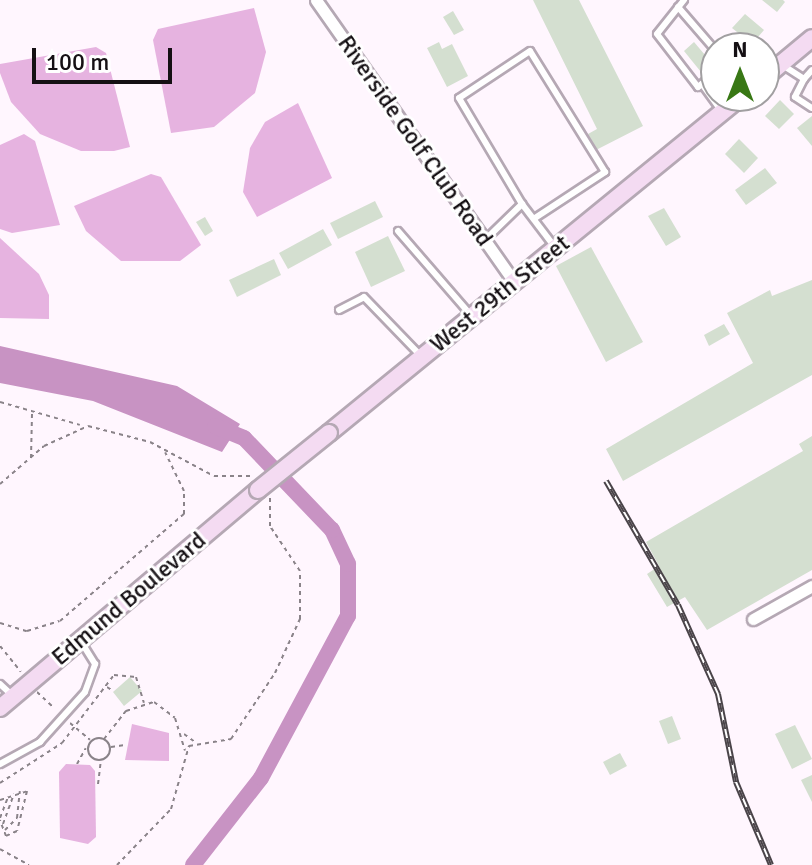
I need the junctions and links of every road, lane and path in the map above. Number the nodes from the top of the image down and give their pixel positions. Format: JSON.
{"nodes":[{"id":1,"x":316,"y":0,"type":"edge"},
{"id":2,"x":684,"y":0,"type":"edge"},
{"id":3,"x":678,"y":7,"type":"junction"},
{"id":4,"x":700,"y":32,"type":"edge"},
{"id":5,"x":811,"y":40,"type":"edge"},
{"id":6,"x":782,"y":63,"type":"joint"},
{"id":7,"x":812,"y":70,"type":"edge"},
{"id":8,"x":804,"y":79,"type":"junction"},
{"id":9,"x":700,"y":86,"type":"edge"},
{"id":10,"x":812,"y":108,"type":"edge"},
{"id":11,"x":722,"y":113,"type":"edge"},
{"id":12,"x":522,"y":204,"type":"junction"},
{"id":13,"x":535,"y":218,"type":"junction"},
{"id":14,"x":398,"y":231,"type":"dead end"},
{"id":15,"x":485,"y":240,"type":"junction"},
{"id":16,"x":556,"y":249,"type":"junction"},
{"id":17,"x":515,"y":283,"type":"junction"},
{"id":18,"x":339,"y":310,"type":"dead end"},
{"id":19,"x":472,"y":317,"type":"junction"},
{"id":20,"x":423,"y":357,"type":"junction"},
{"id":21,"x":0,"y":402,"type":"edge"},
{"id":22,"x":32,"y":412,"type":"junction"},
{"id":23,"x":84,"y":426,"type":"junction"},
{"id":24,"x":165,"y":452,"type":"junction"},
{"id":25,"x":31,"y":458,"type":"junction"},
{"id":26,"x":0,"y":484,"type":"edge"},
{"id":27,"x":262,"y":488,"type":"junction"},
{"id":28,"x":812,"y":586,"type":"edge"},
{"id":29,"x":753,"y":619,"type":"dead end"},
{"id":30,"x":0,"y":623,"type":"edge"},
{"id":31,"x":80,"y":640,"type":"junction"},
{"id":32,"x":0,"y":646,"type":"edge"},
{"id":33,"x":21,"y":672,"type":"dead end"},
{"id":34,"x":0,"y":684,"type":"edge"},
{"id":35,"x":106,"y":686,"type":"junction"},
{"id":36,"x":35,"y":689,"type":"dead end"},
{"id":37,"x":113,"y":691,"type":"dead end"},
{"id":38,"x":6,"y":702,"type":"edge"},
{"id":39,"x":144,"y":703,"type":"junction"},
{"id":40,"x":125,"y":706,"type":"dead end"},
{"id":41,"x":54,"y":708,"type":"dead end"},
{"id":42,"x":126,"y":711,"type":"junction"},
{"id":43,"x":70,"y":723,"type":"dead end"},
{"id":44,"x":76,"y":729,"type":"junction"},
{"id":45,"x":183,"y":733,"type":"junction"},
{"id":46,"x":104,"y":739,"type":"junction"},
{"id":47,"x":91,"y":741,"type":"junction"},
{"id":48,"x":199,"y":743,"type":"junction"},
{"id":49,"x":125,"y":745,"type":"dead end"},
{"id":50,"x":88,"y":747,"type":"junction"},
{"id":51,"x":110,"y":747,"type":"junction"},
{"id":52,"x":185,"y":755,"type":"junction"},
{"id":53,"x":101,"y":760,"type":"junction"},
{"id":54,"x":0,"y":764,"type":"edge"},
{"id":55,"x":77,"y":764,"type":"dead end"},
{"id":56,"x":0,"y":783,"type":"edge"},
{"id":57,"x":98,"y":784,"type":"dead end"},
{"id":58,"x":20,"y":791,"type":"junction"},
{"id":59,"x":14,"y":794,"type":"junction"},
{"id":60,"x":8,"y":796,"type":"junction"},
{"id":61,"x":0,"y":800,"type":"edge"},
{"id":62,"x":14,"y":802,"type":"junction"},
{"id":63,"x":21,"y":802,"type":"junction"},
{"id":64,"x":20,"y":808,"type":"junction"},
{"id":65,"x":6,"y":809,"type":"junction"},
{"id":66,"x":26,"y":809,"type":"junction"},
{"id":67,"x":12,"y":811,"type":"junction"},
{"id":68,"x":17,"y":818,"type":"junction"},
{"id":69,"x":0,"y":819,"type":"edge"},
{"id":70,"x":8,"y":819,"type":"junction"},
{"id":71,"x":23,"y":820,"type":"junction"},
{"id":72,"x":14,"y":823,"type":"junction"},
{"id":73,"x":2,"y":825,"type":"edge"},
{"id":74,"x":4,"y":830,"type":"junction"},
{"id":75,"x":0,"y":849,"type":"edge"},
{"id":76,"x":29,"y":865,"type":"edge"},
{"id":77,"x":117,"y":865,"type":"edge"}],
"edges":[{"from":1,"to":15,"type":"street","name":"Riverside Golf Club Road"},
{"from":2,"to":3,"type":"lane"},
{"from":3,"to":4,"type":"lane"},
{"from":3,"to":9,"type":"lane"},
{"from":5,"to":6,"type":"main road"},
{"from":6,"to":8,"type":"lane"},
{"from":7,"to":8,"type":"lane"},
{"from":8,"to":10,"type":"lane"},
{"from":11,"to":16,"type":"main road","name":"West 29th Street"},
{"from":12,"to":13,"type":"lane"},
{"from":12,"to":13,"type":"lane"},
{"from":12,"to":15,"type":"lane"},
{"from":13,"to":16,"type":"lane"},
{"from":14,"to":19,"type":"lane"},
{"from":15,"to":17,"type":"street","name":"Riverside Golf Club Road"},
{"from":16,"to":17,"type":"main road","name":"West 29th Street"},
{"from":17,"to":19,"type":"main road","name":"West 29th Street"},
{"from":18,"to":20,"type":"lane"},
{"from":19,"to":20,"type":"main road","name":"West 29th Street"},
{"from":20,"to":27,"type":"main road","name":"West 29th Street","bridge":true},
{"from":21,"to":22,"type":"path"},
{"from":22,"to":23,"type":"path"},
{"from":22,"to":25,"type":"path"},
{"from":23,"to":24,"type":"path"},
{"from":23,"to":25,"type":"path"},
{"from":24,"to":27,"type":"path"},
{"from":24,"to":30,"type":"path"},
{"from":25,"to":26,"type":"path"},
{"from":27,"to":31,"type":"main road","name":"Edmund Boulevard"},
{"from":27,"to":48,"type":"path"},
{"from":28,"to":29,"type":"street"},
{"from":31,"to":38,"type":"main road","name":"Edmund Boulevard"},
{"from":31,"to":54,"type":"lane"},
{"from":32,"to":33,"type":"path"},
{"from":34,"to":38,"type":"lane"},
{"from":35,"to":37,"type":"path"},
{"from":35,"to":39,"type":"path"},
{"from":35,"to":44,"type":"path"},
{"from":36,"to":41,"type":"path"},
{"from":39,"to":42,"type":"path"},
{"from":39,"to":45,"type":"path"},
{"from":40,"to":42,"type":"path"},
{"from":42,"to":46,"type":"path"},
{"from":43,"to":44,"type":"path"},
{"from":44,"to":47,"type":"path"},
{"from":44,"to":56,"type":"path"},
{"from":45,"to":48,"type":"path"},
{"from":45,"to":52,"type":"path"},
{"from":46,"to":47,"type":"path"},
{"from":46,"to":51,"type":"path"},
{"from":47,"to":50,"type":"path"},
{"from":48,"to":52,"type":"path"},
{"from":49,"to":51,"type":"path"},
{"from":50,"to":53,"type":"path"},
{"from":50,"to":55,"type":"path"},
{"from":51,"to":53,"type":"path"},
{"from":52,"to":77,"type":"path"},
{"from":53,"to":57,"type":"path"},
{"from":58,"to":59,"type":"path"},
{"from":58,"to":63,"type":"path"},
{"from":58,"to":66,"type":"path"},
{"from":59,"to":60,"type":"path"},
{"from":59,"to":62,"type":"path"},
{"from":60,"to":61,"type":"path"},
{"from":60,"to":65,"type":"path"},
{"from":62,"to":63,"type":"path"},
{"from":62,"to":67,"type":"path"},
{"from":63,"to":64,"type":"path"},
{"from":64,"to":66,"type":"path"},
{"from":64,"to":68,"type":"path"},
{"from":65,"to":67,"type":"path"},
{"from":65,"to":69,"type":"path"},
{"from":66,"to":71,"type":"path"},
{"from":67,"to":70,"type":"path"},
{"from":68,"to":71,"type":"path"},
{"from":68,"to":72,"type":"path"},
{"from":69,"to":73,"type":"path"},
{"from":70,"to":72,"type":"path"},
{"from":70,"to":73,"type":"path"},
{"from":71,"to":74,"type":"path"},
{"from":72,"to":74,"type":"path"},
{"from":73,"to":74,"type":"path"},
{"from":75,"to":76,"type":"path"}]}
